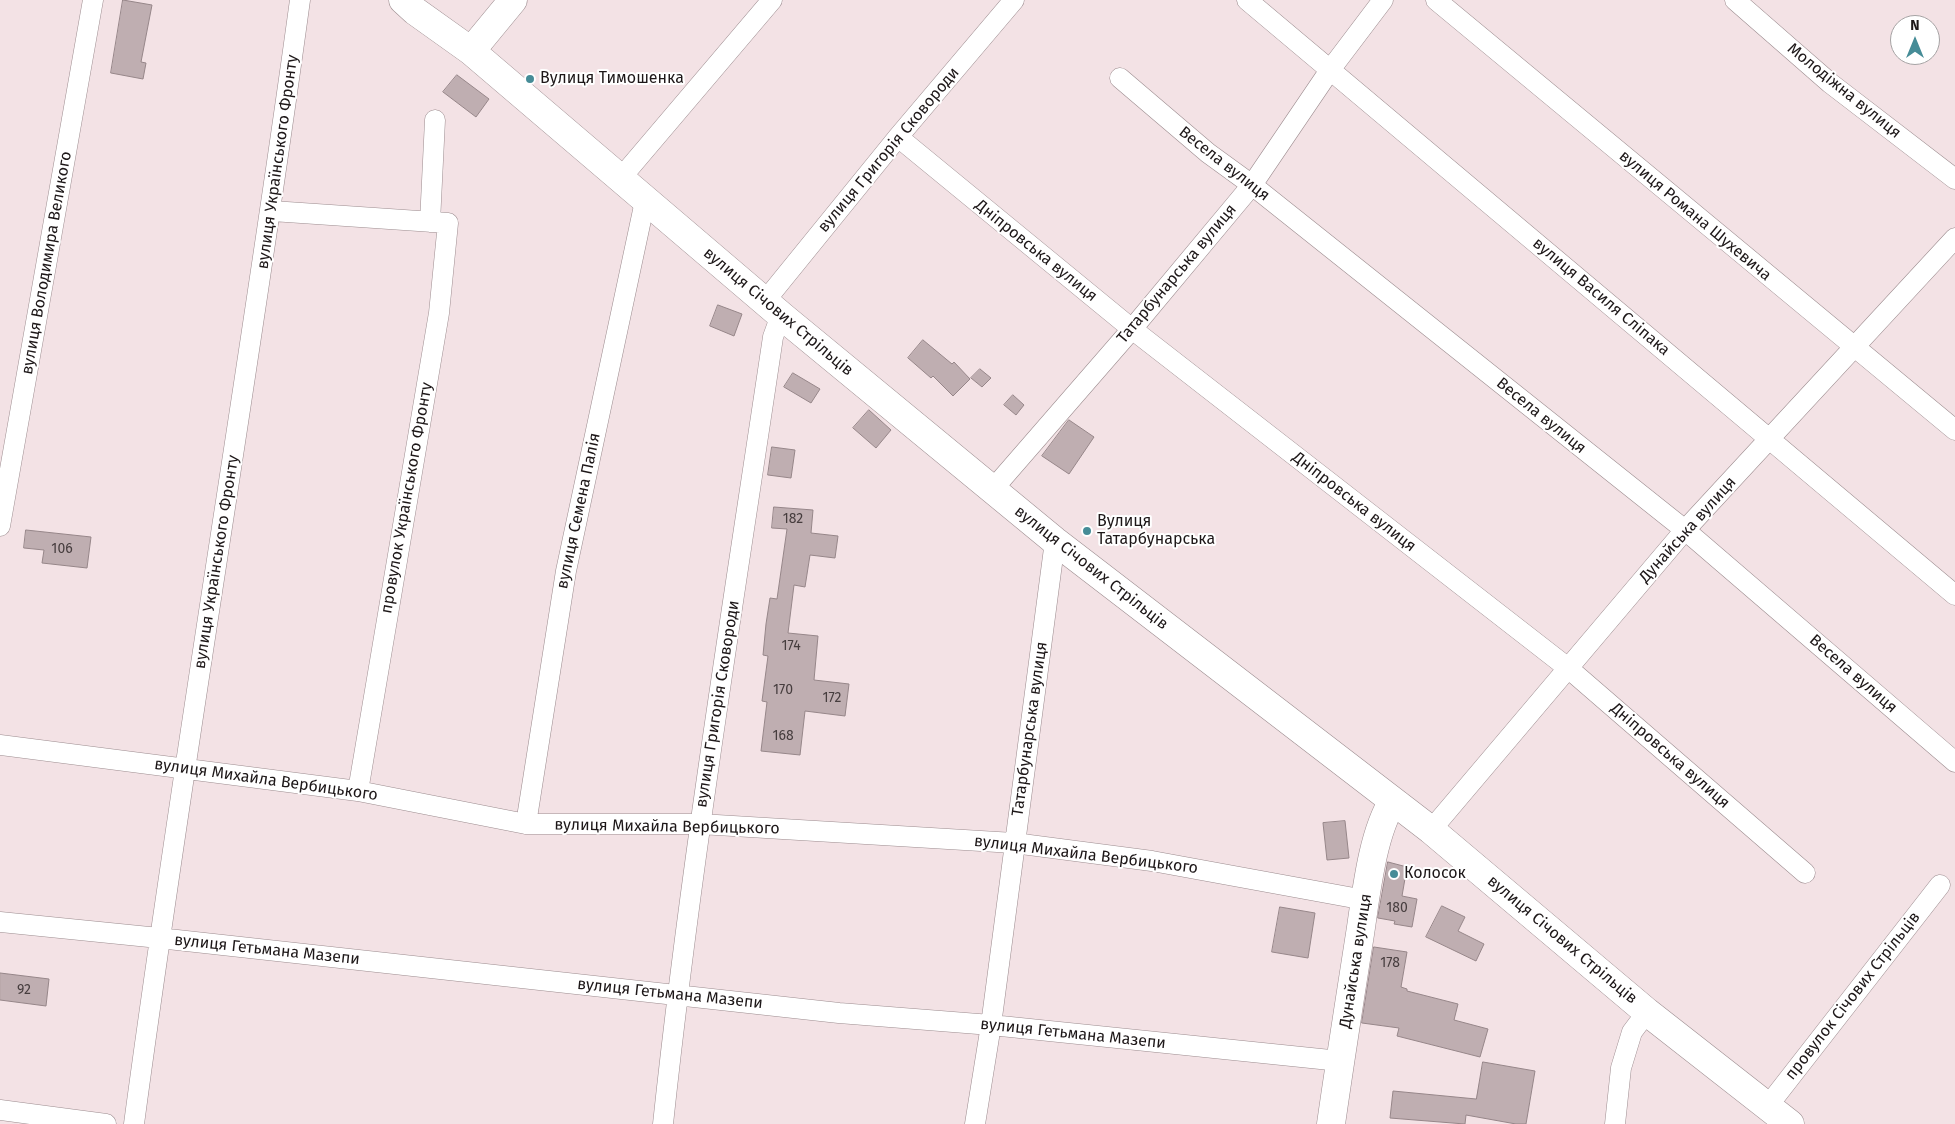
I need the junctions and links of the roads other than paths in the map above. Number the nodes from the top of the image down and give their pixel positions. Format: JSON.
{"nodes":[{"id":1,"x":94,"y":0,"type":"edge"},
{"id":2,"x":300,"y":0,"type":"edge"},
{"id":3,"x":513,"y":0,"type":"edge"},
{"id":4,"x":772,"y":0,"type":"edge"},
{"id":5,"x":1014,"y":0,"type":"edge"},
{"id":6,"x":1247,"y":0,"type":"edge"},
{"id":7,"x":1383,"y":0,"type":"edge"},
{"id":8,"x":1436,"y":0,"type":"edge"},
{"id":9,"x":1735,"y":0,"type":"edge"},
{"id":10,"x":404,"y":4,"type":"edge"},
{"id":11,"x":472,"y":51,"type":"junction"},
{"id":12,"x":1330,"y":70,"type":"junction"},
{"id":13,"x":1120,"y":78,"type":"dead end"},
{"id":14,"x":435,"y":120,"type":"dead end"},
{"id":15,"x":898,"y":137,"type":"junction"},
{"id":16,"x":620,"y":179,"type":"junction"},
{"id":17,"x":1955,"y":179,"type":"edge"},
{"id":18,"x":1252,"y":185,"type":"junction"},
{"id":19,"x":645,"y":201,"type":"junction"},
{"id":20,"x":272,"y":211,"type":"junction"},
{"id":21,"x":430,"y":222,"type":"junction"},
{"id":22,"x":1955,"y":238,"type":"edge"},
{"id":23,"x":774,"y":309,"type":"junction"},
{"id":24,"x":1132,"y":329,"type":"junction"},
{"id":25,"x":1854,"y":347,"type":"junction"},
{"id":26,"x":1955,"y":430,"type":"edge"},
{"id":27,"x":1770,"y":439,"type":"junction"},
{"id":28,"x":992,"y":489,"type":"junction"},
{"id":29,"x":0,"y":526,"type":"edge"},
{"id":30,"x":1685,"y":530,"type":"junction"},
{"id":31,"x":1055,"y":541,"type":"junction"},
{"id":32,"x":1955,"y":595,"type":"edge"},
{"id":33,"x":1568,"y":668,"type":"junction"},
{"id":34,"x":0,"y":745,"type":"edge"},
{"id":35,"x":1955,"y":762,"type":"edge"},
{"id":36,"x":184,"y":769,"type":"junction"},
{"id":37,"x":358,"y":790,"type":"junction"},
{"id":38,"x":1393,"y":802,"type":"junction"},
{"id":39,"x":526,"y":824,"type":"junction"},
{"id":40,"x":700,"y":824,"type":"junction"},
{"id":41,"x":1431,"y":830,"type":"junction"},
{"id":42,"x":1014,"y":843,"type":"junction"},
{"id":43,"x":1805,"y":873,"type":"dead end"},
{"id":44,"x":1940,"y":885,"type":"dead end"},
{"id":45,"x":1365,"y":900,"type":"junction"},
{"id":46,"x":0,"y":922,"type":"edge"},
{"id":47,"x":159,"y":938,"type":"junction"},
{"id":48,"x":677,"y":994,"type":"junction"},
{"id":49,"x":1647,"y":1012,"type":"junction"},
{"id":50,"x":991,"y":1025,"type":"junction"},
{"id":51,"x":1340,"y":1061,"type":"junction"},
{"id":52,"x":1767,"y":1107,"type":"junction"},
{"id":53,"x":0,"y":1110,"type":"edge"},
{"id":54,"x":106,"y":1124,"type":"edge"},
{"id":55,"x":134,"y":1124,"type":"edge"},
{"id":56,"x":663,"y":1124,"type":"edge"},
{"id":57,"x":975,"y":1124,"type":"edge"},
{"id":58,"x":1330,"y":1124,"type":"edge"},
{"id":59,"x":1615,"y":1124,"type":"edge"},
{"id":60,"x":1790,"y":1124,"type":"edge"}],
"edges":[{"from":1,"to":29,"type":"street","name":"вулиця Володимира Великого"},
{"from":2,"to":20,"type":"street","name":"вулиця Українського Фронту"},
{"from":3,"to":11,"type":"main road"},
{"from":4,"to":16,"type":"street"},
{"from":5,"to":15,"type":"street","name":"вулиця Григорія Сковороди"},
{"from":6,"to":12,"type":"street","name":"вулиця Василя Сліпака"},
{"from":7,"to":12,"type":"street","name":"Татарбунарська вулиця"},
{"from":8,"to":25,"type":"street","name":"вулиця Романа Шухевича"},
{"from":9,"to":17,"type":"street","name":"Молодіжна вулиця"},
{"from":10,"to":11,"type":"main road","name":"вулиця Січових Стрільців"},
{"from":11,"to":16,"type":"main road","name":"вулиця Січових Стрільців"},
{"from":12,"to":18,"type":"street","name":"Татарбунарська вулиця"},
{"from":12,"to":27,"type":"street","name":"вулиця Василя Сліпака"},
{"from":13,"to":18,"type":"street","name":"Весела вулиця"},
{"from":14,"to":21,"type":"street"},
{"from":15,"to":23,"type":"street","name":"вулиця Григорія Сковороди"},
{"from":15,"to":24,"type":"street","name":"Дніпровська вулиця"},
{"from":16,"to":19,"type":"main road","name":"вулиця Січових Стрільців"},
{"from":18,"to":24,"type":"street","name":"Татарбунарська вулиця"},
{"from":18,"to":30,"type":"street","name":"Весела вулиця"},
{"from":19,"to":23,"type":"main road","name":"вулиця Січових Стрільців"},
{"from":19,"to":39,"type":"street","name":"вулиця Семена Палія"},
{"from":20,"to":21,"type":"street","name":"провулок Українського Фронту"},
{"from":20,"to":36,"type":"street","name":"вулиця Українського Фронту"},
{"from":21,"to":37,"type":"street","name":"провулок Українського Фронту"},
{"from":22,"to":25,"type":"street","name":"Дунайська вулиця"},
{"from":23,"to":28,"type":"main road","name":"вулиця Січових Стрільців"},
{"from":23,"to":40,"type":"street","name":"вулиця Григорія Сковороди"},
{"from":24,"to":28,"type":"street","name":"Татарбунарська вулиця"},
{"from":24,"to":33,"type":"street","name":"Дніпровська вулиця"},
{"from":25,"to":26,"type":"street","name":"вулиця Романа Шухевича"},
{"from":25,"to":27,"type":"street","name":"Дунайська вулиця"},
{"from":27,"to":30,"type":"street","name":"Дунайська вулиця"},
{"from":27,"to":32,"type":"street","name":"вулиця Василя Сліпака"},
{"from":28,"to":31,"type":"main road","name":"вулиця Січових Стрільців"},
{"from":30,"to":33,"type":"street","name":"Дунайська вулиця"},
{"from":30,"to":35,"type":"street","name":"Весела вулиця"},
{"from":31,"to":38,"type":"main road","name":"вулиця Січових Стрільців"},
{"from":31,"to":42,"type":"street","name":"Татарбунарська вулиця"},
{"from":33,"to":41,"type":"street","name":"Дунайська вулиця"},
{"from":33,"to":43,"type":"street","name":"Дніпровська вулиця"},
{"from":34,"to":36,"type":"street","name":"вулиця Михайла Вербицького"},
{"from":36,"to":37,"type":"street","name":"вулиця Михайла Вербицького"},
{"from":36,"to":47,"type":"street","name":"вулиця Українського Фронту"},
{"from":37,"to":39,"type":"street","name":"вулиця Михайла Вербицького"},
{"from":38,"to":41,"type":"main road","name":"вулиця Січових Стрільців"},
{"from":38,"to":45,"type":"main road","name":"Дунайська вулиця"},
{"from":39,"to":40,"type":"street","name":"вулиця Михайла Вербицького"},
{"from":40,"to":42,"type":"street","name":"вулиця Михайла Вербицького"},
{"from":40,"to":48,"type":"street","name":"вулиця Григорія Сковороди"},
{"from":41,"to":49,"type":"main road","name":"вулиця Січових Стрільців"},
{"from":42,"to":45,"type":"street","name":"вулиця Михайла Вербицького"},
{"from":42,"to":50,"type":"street","name":"Татарбунарська вулиця"},
{"from":44,"to":52,"type":"street","name":"провулок Січових Стрільців"},
{"from":45,"to":51,"type":"main road","name":"Дунайська вулиця"},
{"from":46,"to":47,"type":"street","name":"вулиця Гетьмана Мазепи"},
{"from":47,"to":48,"type":"street","name":"вулиця Гетьмана Мазепи"},
{"from":47,"to":55,"type":"street","name":"вулиця Українського Фронту"},
{"from":48,"to":50,"type":"street","name":"вулиця Гетьмана Мазепи"},
{"from":48,"to":56,"type":"street","name":"вулиця Григорія Сковороди"},
{"from":49,"to":52,"type":"main road","name":"вулиця Січових Стрільців"},
{"from":49,"to":59,"type":"street"},
{"from":50,"to":51,"type":"street","name":"вулиця Гетьмана Мазепи"},
{"from":50,"to":57,"type":"street","name":"Татарбунарська вулиця"},
{"from":51,"to":58,"type":"main road","name":"Дунайська вулиця"},
{"from":52,"to":60,"type":"main road","name":"вулиця Січових Стрільців"},
{"from":53,"to":54,"type":"street"}]}
